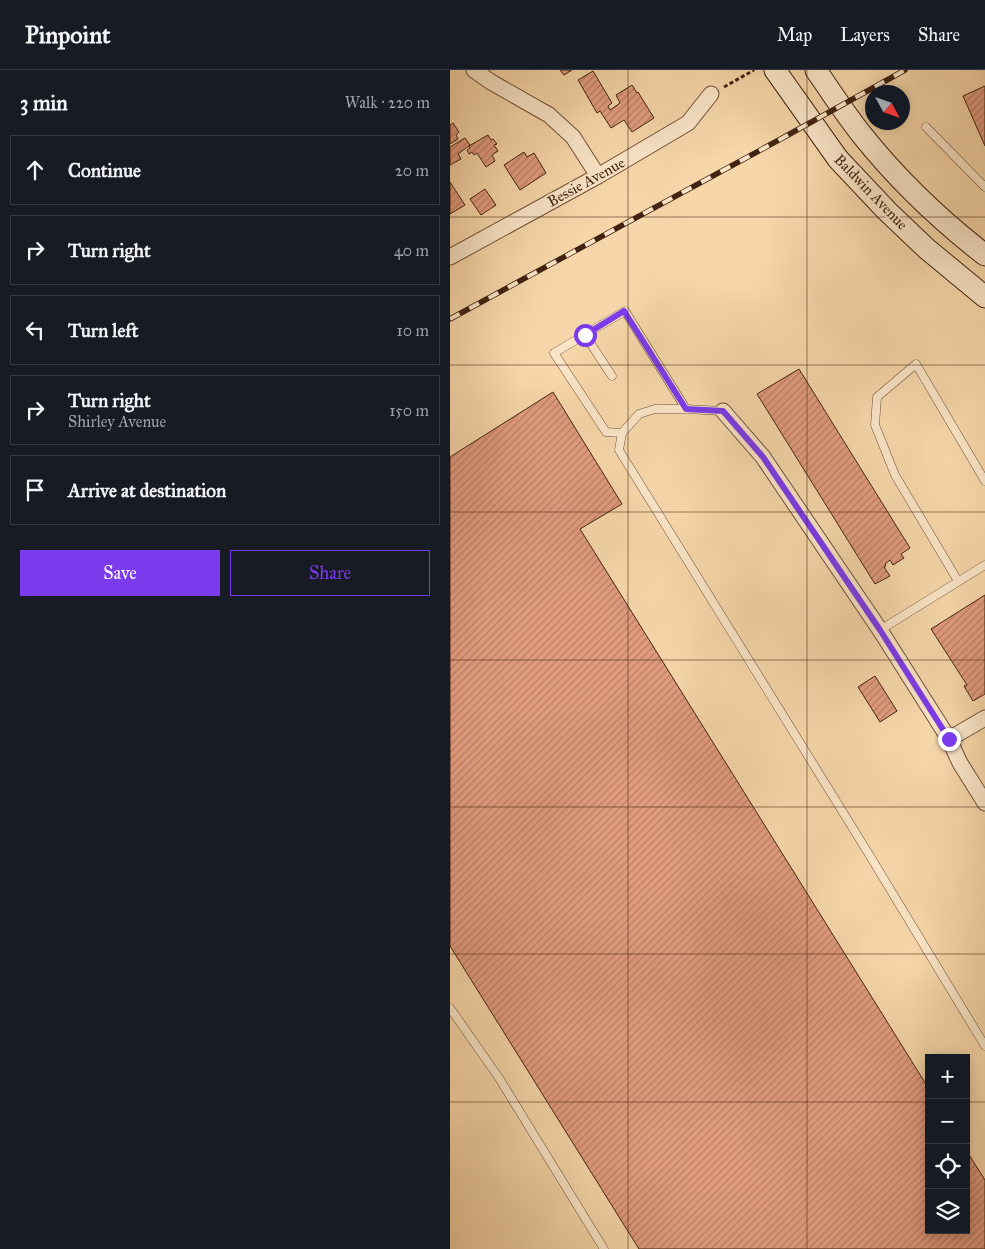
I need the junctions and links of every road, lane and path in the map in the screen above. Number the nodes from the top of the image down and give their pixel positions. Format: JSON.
{"nodes":[{"id":1,"x":474,"y":70,"type":"edge"},
{"id":2,"x":754,"y":70,"type":"edge"},
{"id":3,"x":775,"y":70,"type":"edge"},
{"id":4,"x":816,"y":70,"type":"edge"},
{"id":5,"x":711,"y":94,"type":"joint"},
{"id":6,"x":926,"y":127,"type":"dead end"},
{"id":7,"x":598,"y":176,"type":"junction"},
{"id":8,"x":985,"y":187,"type":"edge"},
{"id":9,"x":985,"y":255,"type":"edge"},
{"id":10,"x":450,"y":256,"type":"edge"},
{"id":11,"x":985,"y":297,"type":"edge"},
{"id":12,"x":585,"y":335,"type":"junction"},
{"id":13,"x":612,"y":376,"type":"dead end"},
{"id":14,"x":686,"y":409,"type":"junction"},
{"id":15,"x":723,"y":411,"type":"joint"},
{"id":16,"x":622,"y":433,"type":"junction"},
{"id":17,"x":985,"y":481,"type":"edge"},
{"id":18,"x":985,"y":565,"type":"edge"},
{"id":19,"x":958,"y":581,"type":"junction"},
{"id":20,"x":880,"y":630,"type":"junction"},
{"id":21,"x":985,"y":718,"type":"edge"},
{"id":22,"x":949,"y":739,"type":"junction"},
{"id":23,"x":985,"y":803,"type":"edge"},
{"id":24,"x":450,"y":1008,"type":"edge"},
{"id":25,"x":985,"y":1046,"type":"edge"},
{"id":26,"x":604,"y":1249,"type":"edge"}],
"edges":[{"from":1,"to":7,"type":"street"},
{"from":2,"to":5,"type":"path"},
{"from":3,"to":11,"type":"main road","name":"Baldwin Avenue"},
{"from":4,"to":9,"type":"main road","name":"Baldwin Avenue"},
{"from":5,"to":7,"type":"street","name":"Bessie Avenue"},
{"from":6,"to":8,"type":"lane"},
{"from":7,"to":10,"type":"street","name":"Bessie Avenue"},
{"from":12,"to":13,"type":"lane"},
{"from":12,"to":14,"type":"lane"},
{"from":12,"to":16,"type":"lane"},
{"from":14,"to":15,"type":"lane"},
{"from":14,"to":16,"type":"lane"},
{"from":15,"to":20,"type":"street"},
{"from":16,"to":25,"type":"lane"},
{"from":17,"to":19,"type":"lane"},
{"from":18,"to":19,"type":"lane"},
{"from":19,"to":20,"type":"lane"},
{"from":20,"to":22,"type":"street"},
{"from":21,"to":22,"type":"street"},
{"from":22,"to":23,"type":"street"},
{"from":24,"to":26,"type":"lane"}]}
